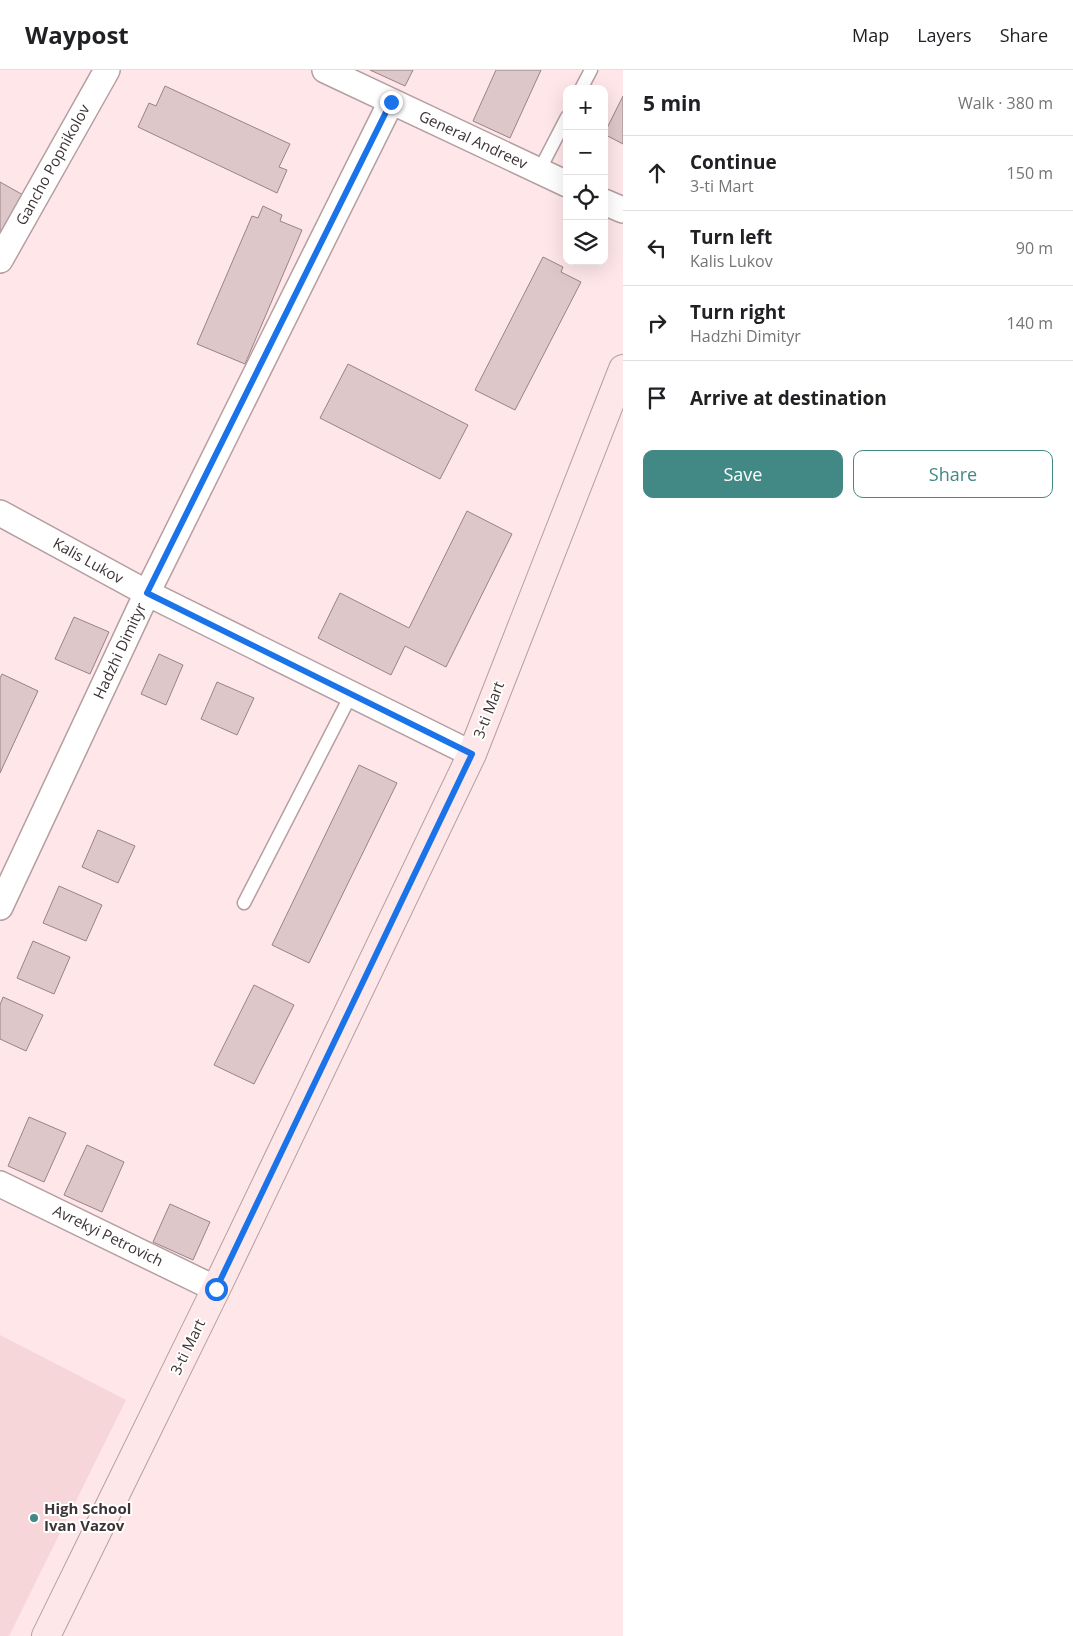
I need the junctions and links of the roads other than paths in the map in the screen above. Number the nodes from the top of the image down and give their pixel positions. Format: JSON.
{"nodes":[{"id":1,"x":107,"y":70,"type":"edge"},
{"id":2,"x":325,"y":70,"type":"edge"},
{"id":3,"x":591,"y":70,"type":"edge"},
{"id":4,"x":583,"y":85,"type":"edge"},
{"id":5,"x":391,"y":102,"type":"junction"},
{"id":6,"x":563,"y":125,"type":"edge"},
{"id":7,"x":539,"y":171,"type":"junction"},
{"id":8,"x":563,"y":182,"type":"edge"},
{"id":9,"x":608,"y":204,"type":"edge"},
{"id":10,"x":623,"y":210,"type":"edge"},
{"id":11,"x":0,"y":260,"type":"edge"},
{"id":12,"x":623,"y":369,"type":"edge"},
{"id":13,"x":0,"y":513,"type":"edge"},
{"id":14,"x":147,"y":593,"type":"junction"},
{"id":15,"x":352,"y":693,"type":"junction"},
{"id":16,"x":472,"y":754,"type":"junction"},
{"id":17,"x":244,"y":903,"type":"dead end"},
{"id":18,"x":0,"y":907,"type":"edge"},
{"id":19,"x":0,"y":1184,"type":"edge"},
{"id":20,"x":216,"y":1289,"type":"junction"},
{"id":21,"x":46,"y":1636,"type":"edge"}],
"edges":[{"from":1,"to":11,"type":"street","name":"Gancho Popnikolov"},
{"from":2,"to":5,"type":"street","name":"General Andreev"},
{"from":3,"to":4,"type":"lane"},
{"from":5,"to":7,"type":"street","name":"General Andreev"},
{"from":5,"to":14,"type":"street","name":"Hadzhi Dimityr"},
{"from":6,"to":7,"type":"lane"},
{"from":7,"to":8,"type":"street","name":"General Andreev"},
{"from":9,"to":10,"type":"street"},
{"from":12,"to":16,"type":"street","name":"3-ti Mart"},
{"from":13,"to":14,"type":"street","name":"Kalis Lukov"},
{"from":14,"to":15,"type":"street","name":"Kalis Lukov"},
{"from":14,"to":18,"type":"street","name":"Hadzhi Dimityr"},
{"from":15,"to":16,"type":"street","name":"Kalis Lukov"},
{"from":15,"to":17,"type":"lane"},
{"from":16,"to":20,"type":"street","name":"3-ti Mart"},
{"from":19,"to":20,"type":"street","name":"Avrekyi Petrovich"},
{"from":20,"to":21,"type":"street","name":"3-ti Mart"}]}
